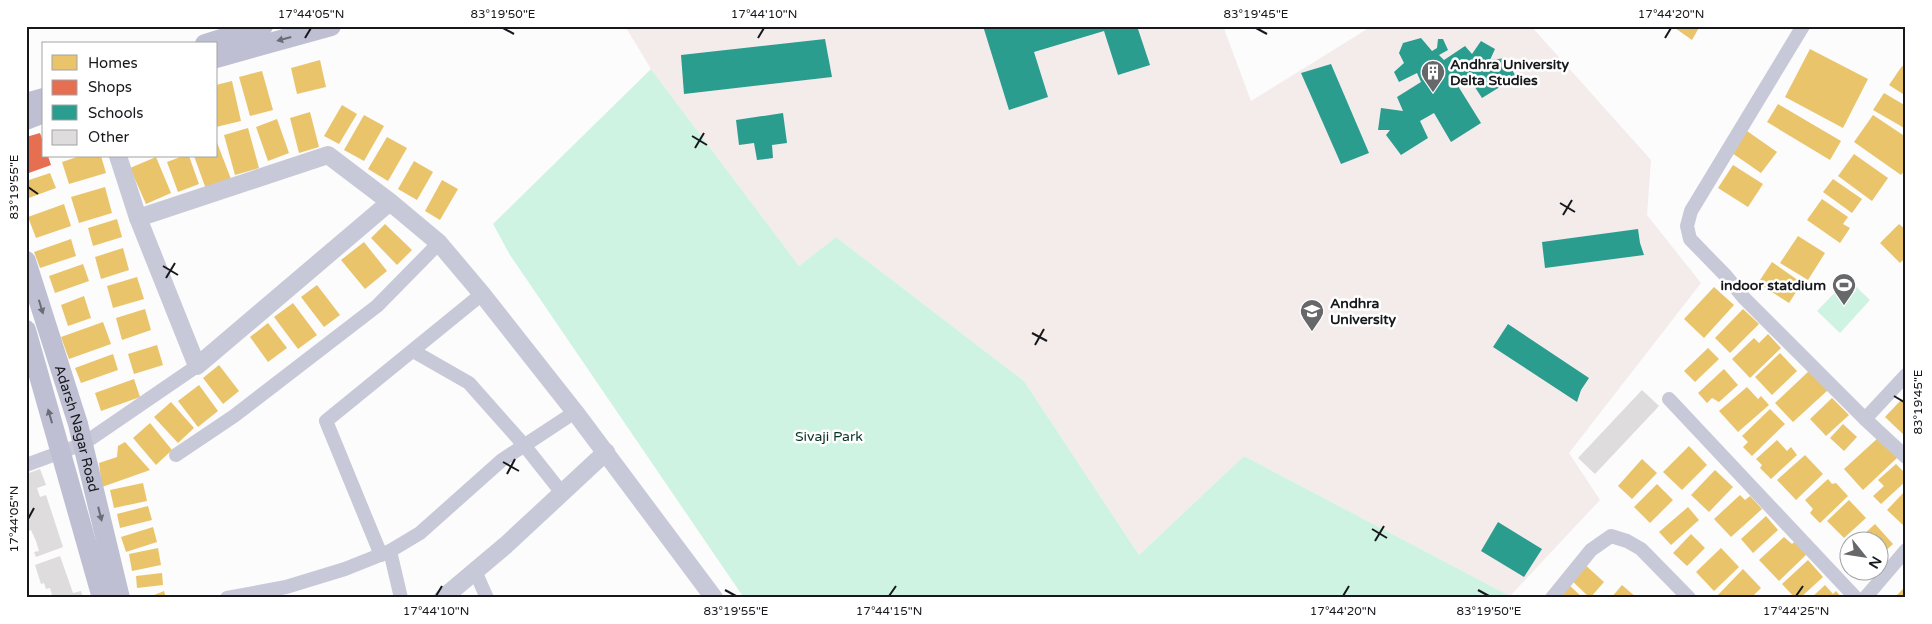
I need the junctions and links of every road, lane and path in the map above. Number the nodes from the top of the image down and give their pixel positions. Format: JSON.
{"nodes":[{"id":1,"x":263,"y":26,"type":"edge"},
{"id":2,"x":331,"y":26,"type":"edge"},
{"id":3,"x":1803,"y":26,"type":"edge"},
{"id":4,"x":211,"y":42,"type":"edge"},
{"id":5,"x":218,"y":57,"type":"edge"},
{"id":6,"x":42,"y":99,"type":"edge"},
{"id":7,"x":26,"y":104,"type":"edge"},
{"id":8,"x":42,"y":114,"type":"edge"},
{"id":9,"x":26,"y":120,"type":"edge"},
{"id":10,"x":119,"y":158,"type":"edge"},
{"id":11,"x":390,"y":202,"type":"junction"},
{"id":12,"x":138,"y":218,"type":"junction"},
{"id":13,"x":439,"y":243,"type":"junction"},
{"id":14,"x":26,"y":260,"type":"edge"},
{"id":15,"x":482,"y":294,"type":"junction"},
{"id":16,"x":26,"y":330,"type":"edge"},
{"id":17,"x":413,"y":351,"type":"junction"},
{"id":18,"x":197,"y":366,"type":"junction"},
{"id":19,"x":1906,"y":375,"type":"edge"},
{"id":20,"x":1669,"y":399,"type":"dead end"},
{"id":21,"x":575,"y":412,"type":"junction"},
{"id":22,"x":1865,"y":419,"type":"junction"},
{"id":23,"x":83,"y":444,"type":"junction"},
{"id":24,"x":524,"y":445,"type":"junction"},
{"id":25,"x":60,"y":451,"type":"junction"},
{"id":26,"x":606,"y":452,"type":"junction"},
{"id":27,"x":176,"y":456,"type":"dead end"},
{"id":28,"x":1906,"y":457,"type":"edge"},
{"id":29,"x":26,"y":465,"type":"edge"},
{"id":30,"x":562,"y":493,"type":"junction"},
{"id":31,"x":1906,"y":550,"type":"edge"},
{"id":32,"x":386,"y":553,"type":"junction"},
{"id":33,"x":475,"y":571,"type":"junction"},
{"id":34,"x":1681,"y":595,"type":"edge"},
{"id":35,"x":102,"y":598,"type":"edge"},
{"id":36,"x":120,"y":598,"type":"edge"},
{"id":37,"x":228,"y":598,"type":"edge"},
{"id":38,"x":400,"y":598,"type":"edge"},
{"id":39,"x":443,"y":598,"type":"edge"},
{"id":40,"x":486,"y":598,"type":"edge"},
{"id":41,"x":714,"y":598,"type":"edge"},
{"id":42,"x":1552,"y":598,"type":"edge"},
{"id":43,"x":1856,"y":598,"type":"edge"},
{"id":44,"x":1865,"y":598,"type":"edge"}],
"edges":[{"from":1,"to":4,"type":"main road"},
{"from":2,"to":5,"type":"main road","one_way":true},
{"from":3,"to":22,"type":"street"},
{"from":6,"to":7,"type":"main road"},
{"from":8,"to":9,"type":"main road"},
{"from":10,"to":12,"type":"street"},
{"from":11,"to":12,"type":"street"},
{"from":11,"to":13,"type":"street"},
{"from":11,"to":18,"type":"street"},
{"from":12,"to":18,"type":"street"},
{"from":13,"to":15,"type":"street"},
{"from":13,"to":27,"type":"street"},
{"from":14,"to":23,"type":"main road","name":"Adarsh Nagar Road","one_way":true},
{"from":15,"to":17,"type":"street"},
{"from":15,"to":21,"type":"street"},
{"from":25,"to":16,"type":"main road","name":"Adarsh Nagar Road","one_way":true},
{"from":17,"to":24,"type":"street"},
{"from":17,"to":32,"type":"street"},
{"from":18,"to":23,"type":"street"},
{"from":19,"to":22,"type":"street"},
{"from":20,"to":43,"type":"street"},
{"from":21,"to":24,"type":"street"},
{"from":21,"to":26,"type":"street"},
{"from":22,"to":28,"type":"street"},
{"from":23,"to":25,"type":"street"},
{"from":23,"to":36,"type":"main road","name":"Adarsh Nagar Road","one_way":true},
{"from":24,"to":30,"type":"street"},
{"from":24,"to":32,"type":"street"},
{"from":25,"to":29,"type":"street"},
{"from":25,"to":35,"type":"main road","name":"Adarsh Nagar Road"},
{"from":26,"to":30,"type":"street"},
{"from":26,"to":41,"type":"street"},
{"from":30,"to":33,"type":"street"},
{"from":31,"to":44,"type":"street"},
{"from":32,"to":37,"type":"street"},
{"from":32,"to":38,"type":"street"},
{"from":33,"to":39,"type":"street"},
{"from":33,"to":40,"type":"street"},
{"from":34,"to":42,"type":"street"}]}
